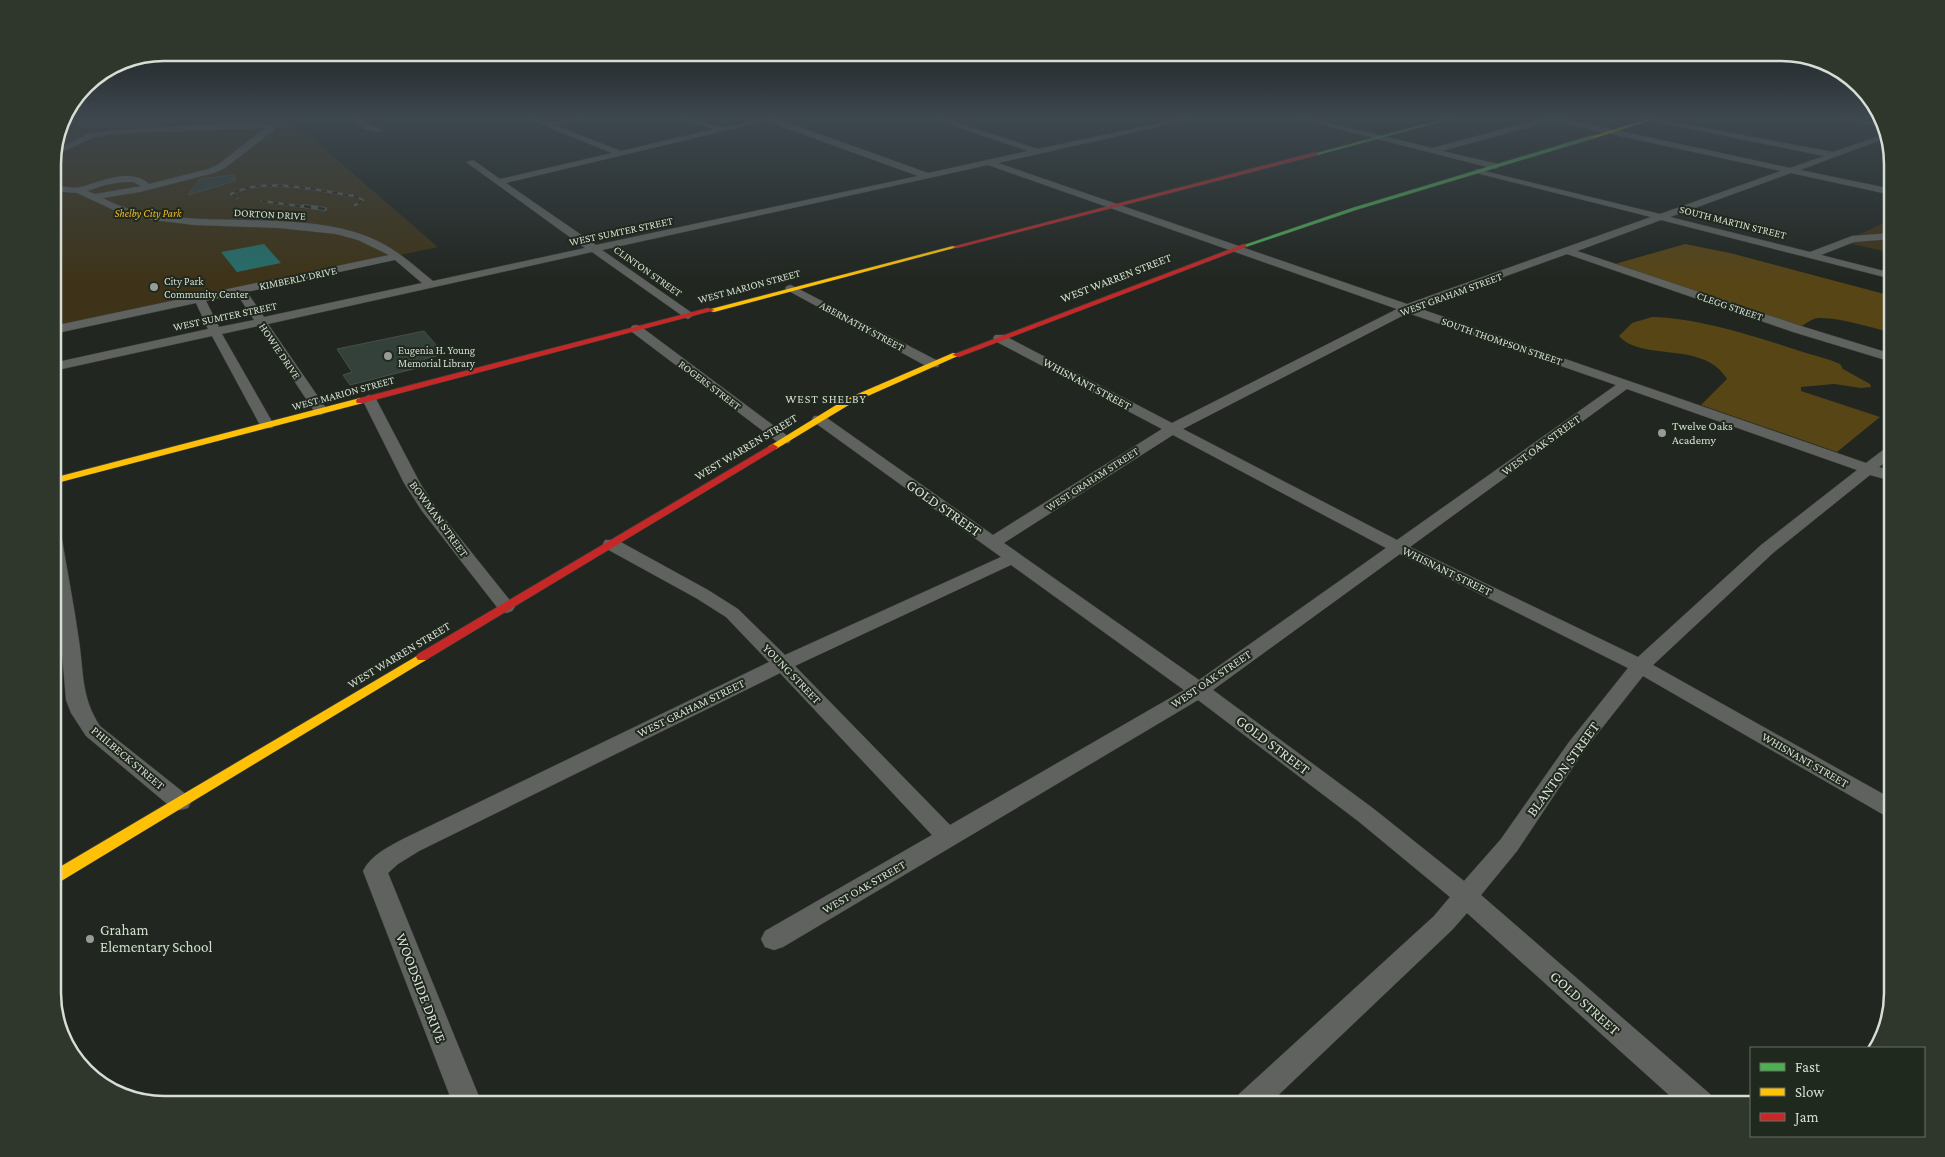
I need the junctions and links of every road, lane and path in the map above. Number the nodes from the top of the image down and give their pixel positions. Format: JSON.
{"nodes":[{"id":1,"x":205,"y":172,"type":"edge"},
{"id":2,"x":484,"y":172,"type":"edge"},
{"id":3,"x":540,"y":172,"type":"edge"},
{"id":4,"x":917,"y":172,"type":"edge"},
{"id":5,"x":947,"y":172,"type":"edge"},
{"id":6,"x":1015,"y":172,"type":"edge"},
{"id":7,"x":1243,"y":172,"type":"edge"},
{"id":8,"x":1476,"y":172,"type":"edge"},
{"id":9,"x":1483,"y":172,"type":"edge"},
{"id":10,"x":1789,"y":172,"type":"edge"},
{"id":11,"x":1797,"y":172,"type":"edge"},
{"id":12,"x":928,"y":176,"type":"junction"},
{"id":13,"x":499,"y":182,"type":"junction"},
{"id":14,"x":145,"y":188,"type":"junction"},
{"id":15,"x":61,"y":189,"type":"edge"},
{"id":16,"x":1884,"y":190,"type":"edge"},
{"id":17,"x":80,"y":191,"type":"junction"},
{"id":18,"x":96,"y":197,"type":"junction"},
{"id":19,"x":1111,"y":206,"type":"junction"},
{"id":20,"x":1662,"y":217,"type":"junction"},
{"id":21,"x":1884,"y":237,"type":"edge"},
{"id":22,"x":1235,"y":248,"type":"junction"},
{"id":23,"x":595,"y":249,"type":"junction"},
{"id":24,"x":1568,"y":251,"type":"junction"},
{"id":25,"x":1812,"y":255,"type":"junction"},
{"id":26,"x":396,"y":256,"type":"junction"},
{"id":27,"x":1884,"y":274,"type":"edge"},
{"id":28,"x":431,"y":285,"type":"junction"},
{"id":29,"x":791,"y":288,"type":"junction"},
{"id":30,"x":240,"y":290,"type":"junction"},
{"id":31,"x":199,"y":298,"type":"junction"},
{"id":32,"x":1408,"y":308,"type":"junction"},
{"id":33,"x":688,"y":315,"type":"junction"},
{"id":34,"x":261,"y":321,"type":"junction"},
{"id":35,"x":61,"y":328,"type":"edge"},
{"id":36,"x":636,"y":329,"type":"junction"},
{"id":37,"x":215,"y":331,"type":"junction"},
{"id":38,"x":999,"y":338,"type":"junction"},
{"id":39,"x":1884,"y":356,"type":"edge"},
{"id":40,"x":933,"y":364,"type":"junction"},
{"id":41,"x":61,"y":365,"type":"edge"},
{"id":42,"x":1626,"y":384,"type":"junction"},
{"id":43,"x":369,"y":399,"type":"junction"},
{"id":44,"x":321,"y":411,"type":"junction"},
{"id":45,"x":819,"y":419,"type":"junction"},
{"id":46,"x":267,"y":425,"type":"junction"},
{"id":47,"x":1172,"y":429,"type":"junction"},
{"id":48,"x":784,"y":440,"type":"junction"},
{"id":49,"x":1884,"y":456,"type":"edge"},
{"id":50,"x":1868,"y":469,"type":"junction"},
{"id":51,"x":1884,"y":474,"type":"edge"},
{"id":52,"x":61,"y":479,"type":"edge"},
{"id":53,"x":994,"y":542,"type":"junction"},
{"id":54,"x":611,"y":544,"type":"junction"},
{"id":55,"x":1398,"y":547,"type":"junction"},
{"id":56,"x":1014,"y":557,"type":"junction"},
{"id":57,"x":61,"y":584,"type":"edge"},
{"id":58,"x":506,"y":607,"type":"junction"},
{"id":59,"x":782,"y":664,"type":"junction"},
{"id":60,"x":1640,"y":666,"type":"junction"},
{"id":61,"x":1199,"y":690,"type":"junction"},
{"id":62,"x":180,"y":802,"type":"junction"},
{"id":63,"x":1884,"y":804,"type":"edge"},
{"id":64,"x":948,"y":837,"type":"junction"},
{"id":65,"x":375,"y":871,"type":"joint"},
{"id":66,"x":61,"y":874,"type":"edge"},
{"id":67,"x":1465,"y":897,"type":"junction"},
{"id":68,"x":774,"y":939,"type":"dead end"},
{"id":69,"x":464,"y":1096,"type":"edge"},
{"id":70,"x":1258,"y":1096,"type":"edge"},
{"id":71,"x":1691,"y":1096,"type":"edge"}],
"edges":[{"from":1,"to":14,"type":"street"},
{"from":2,"to":13,"type":"street","name":"CLINTON STREET"},
{"from":3,"to":13,"type":"street"},
{"from":4,"to":12,"type":"street"},
{"from":5,"to":12,"type":"street","name":"WEST SUMTER STREET"},
{"from":6,"to":19,"type":"street","name":"SOUTH THOMPSON STREET"},
{"from":7,"to":19,"type":"main road","name":"WEST MARION STREET"},
{"from":8,"to":22,"type":"main road","name":"WEST WARREN STREET"},
{"from":9,"to":20,"type":"street","name":"SOUTH MARTIN STREET"},
{"from":10,"to":20,"type":"street","name":"WEST GRAHAM STREET"},
{"from":11,"to":16,"type":"street"},
{"from":12,"to":23,"type":"street","name":"WEST SUMTER STREET"},
{"from":13,"to":23,"type":"street","name":"CLINTON STREET"},
{"from":14,"to":17,"type":"street","name":"DORTON DRIVE"},
{"from":14,"to":18,"type":"street"},
{"from":15,"to":17,"type":"street","name":"DORTON DRIVE"},
{"from":17,"to":18,"type":"street","name":"DORTON DRIVE"},
{"from":18,"to":26,"type":"street","name":"DORTON DRIVE"},
{"from":19,"to":22,"type":"street","name":"SOUTH THOMPSON STREET"},
{"from":19,"to":29,"type":"main road","name":"WEST MARION STREET"},
{"from":20,"to":24,"type":"street","name":"WEST GRAHAM STREET"},
{"from":20,"to":25,"type":"street","name":"SOUTH MARTIN STREET"},
{"from":21,"to":25,"type":"street"},
{"from":22,"to":32,"type":"street","name":"SOUTH THOMPSON STREET"},
{"from":22,"to":38,"type":"main road","name":"WEST WARREN STREET"},
{"from":23,"to":28,"type":"street","name":"WEST SUMTER STREET"},
{"from":23,"to":33,"type":"street","name":"CLINTON STREET"},
{"from":24,"to":32,"type":"street","name":"WEST GRAHAM STREET"},
{"from":24,"to":39,"type":"street","name":"CLEGG STREET"},
{"from":25,"to":27,"type":"street","name":"SOUTH MARTIN STREET"},
{"from":26,"to":28,"type":"street","name":"DORTON DRIVE"},
{"from":26,"to":30,"type":"street","name":"KIMBERLY DRIVE"},
{"from":28,"to":34,"type":"street","name":"WEST SUMTER STREET"},
{"from":29,"to":33,"type":"main road","name":"WEST MARION STREET"},
{"from":29,"to":40,"type":"street","name":"ABERNATHY STREET"},
{"from":30,"to":31,"type":"street","name":"KIMBERLY DRIVE"},
{"from":30,"to":34,"type":"street","name":"HOWIE DRIVE"},
{"from":31,"to":35,"type":"street","name":"KIMBERLY DRIVE"},
{"from":31,"to":37,"type":"street"},
{"from":32,"to":42,"type":"street","name":"SOUTH THOMPSON STREET"},
{"from":32,"to":47,"type":"street","name":"WEST GRAHAM STREET"},
{"from":33,"to":36,"type":"main road","name":"WEST MARION STREET"},
{"from":34,"to":37,"type":"street","name":"WEST SUMTER STREET"},
{"from":34,"to":44,"type":"street","name":"HOWIE DRIVE"},
{"from":36,"to":43,"type":"main road","name":"WEST MARION STREET"},
{"from":36,"to":48,"type":"street","name":"ROGERS STREET"},
{"from":37,"to":41,"type":"street","name":"WEST SUMTER STREET"},
{"from":37,"to":46,"type":"street"},
{"from":38,"to":40,"type":"main road","name":"WEST WARREN STREET"},
{"from":38,"to":47,"type":"street","name":"WHISNANT STREET"},
{"from":40,"to":45,"type":"main road","name":"WEST WARREN STREET"},
{"from":42,"to":50,"type":"street","name":"SOUTH THOMPSON STREET"},
{"from":42,"to":55,"type":"street","name":"WEST OAK STREET"},
{"from":43,"to":44,"type":"main road","name":"WEST MARION STREET"},
{"from":43,"to":58,"type":"street","name":"BOWMAN STREET"},
{"from":44,"to":46,"type":"main road","name":"WEST MARION STREET"},
{"from":45,"to":48,"type":"main road","name":"WEST WARREN STREET"},
{"from":45,"to":53,"type":"street","name":"GOLD STREET"},
{"from":46,"to":52,"type":"main road","name":"WEST MARION STREET"},
{"from":47,"to":53,"type":"street","name":"WEST GRAHAM STREET"},
{"from":47,"to":55,"type":"street","name":"WHISNANT STREET"},
{"from":48,"to":54,"type":"main road","name":"WEST WARREN STREET"},
{"from":49,"to":50,"type":"street","name":"BLANTON STREET"},
{"from":50,"to":51,"type":"street","name":"SOUTH THOMPSON STREET"},
{"from":50,"to":60,"type":"street","name":"BLANTON STREET"},
{"from":53,"to":56,"type":"street","name":"GOLD STREET"},
{"from":54,"to":58,"type":"main road","name":"WEST WARREN STREET"},
{"from":54,"to":59,"type":"street","name":"YOUNG STREET"},
{"from":55,"to":60,"type":"street","name":"WHISNANT STREET"},
{"from":55,"to":61,"type":"street","name":"WEST OAK STREET"},
{"from":56,"to":59,"type":"street","name":"WEST GRAHAM STREET"},
{"from":56,"to":61,"type":"street","name":"GOLD STREET"},
{"from":57,"to":62,"type":"street","name":"PHILBECK STREET"},
{"from":58,"to":62,"type":"main road","name":"WEST WARREN STREET"},
{"from":59,"to":64,"type":"street","name":"YOUNG STREET"},
{"from":59,"to":65,"type":"street","name":"WEST GRAHAM STREET"},
{"from":60,"to":63,"type":"street","name":"WHISNANT STREET"},
{"from":60,"to":67,"type":"street","name":"BLANTON STREET"},
{"from":61,"to":64,"type":"street","name":"WEST OAK STREET"},
{"from":61,"to":67,"type":"street","name":"GOLD STREET"},
{"from":62,"to":66,"type":"main road","name":"WEST WARREN STREET"},
{"from":64,"to":68,"type":"street","name":"WEST OAK STREET"},
{"from":65,"to":69,"type":"street","name":"WOODSIDE DRIVE"},
{"from":67,"to":70,"type":"street","name":"BLANTON STREET"},
{"from":67,"to":71,"type":"street","name":"GOLD STREET"}]}
